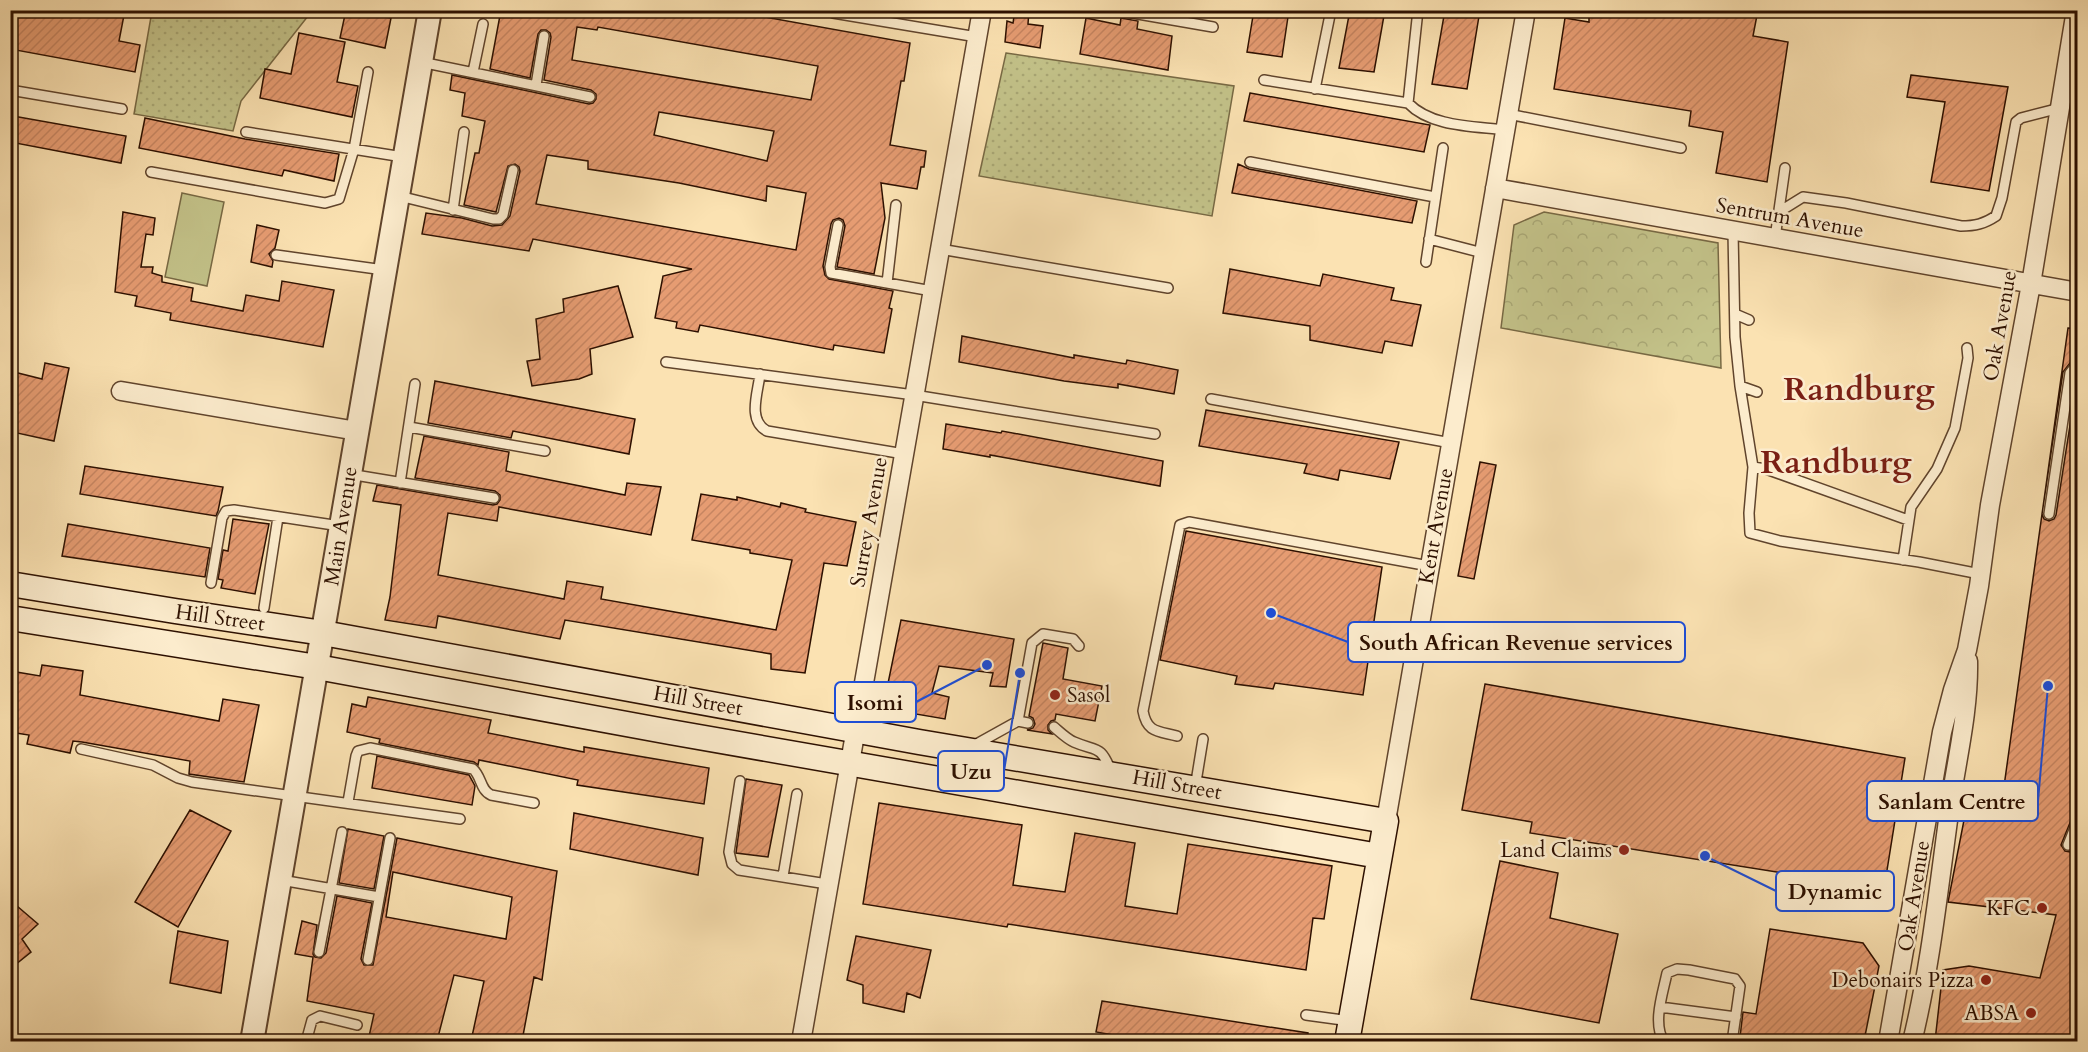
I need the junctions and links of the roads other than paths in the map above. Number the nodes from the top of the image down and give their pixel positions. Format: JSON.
{"nodes":[{"id":1,"x":430,"y":10,"type":"edge"},
{"id":2,"x":982,"y":10,"type":"edge"},
{"id":3,"x":1115,"y":10,"type":"edge"},
{"id":4,"x":1331,"y":10,"type":"edge"},
{"id":5,"x":1418,"y":10,"type":"edge"},
{"id":6,"x":1526,"y":10,"type":"edge"},
{"id":7,"x":2076,"y":10,"type":"edge"},
{"id":8,"x":833,"y":13,"type":"dead end"},
{"id":9,"x":483,"y":24,"type":"dead end"},
{"id":10,"x":1213,"y":27,"type":"dead end"},
{"id":11,"x":2075,"y":33,"type":"edge"},
{"id":12,"x":544,"y":36,"type":"dead end"},
{"id":13,"x":977,"y":37,"type":"junction"},
{"id":14,"x":421,"y":62,"type":"junction"},
{"id":15,"x":368,"y":72,"type":"dead end"},
{"id":16,"x":473,"y":72,"type":"junction"},
{"id":17,"x":1264,"y":80,"type":"dead end"},
{"id":18,"x":536,"y":85,"type":"junction"},
{"id":19,"x":1315,"y":89,"type":"junction"},
{"id":20,"x":10,"y":90,"type":"edge"},
{"id":21,"x":590,"y":97,"type":"dead end"},
{"id":22,"x":1408,"y":103,"type":"junction"},
{"id":23,"x":2060,"y":108,"type":"junction"},
{"id":24,"x":122,"y":109,"type":"dead end"},
{"id":25,"x":1506,"y":122,"type":"junction"},
{"id":26,"x":246,"y":132,"type":"dead end"},
{"id":27,"x":464,"y":132,"type":"dead end"},
{"id":28,"x":1443,"y":148,"type":"dead end"},
{"id":29,"x":1681,"y":148,"type":"dead end"},
{"id":30,"x":354,"y":149,"type":"junction"},
{"id":31,"x":404,"y":158,"type":"junction"},
{"id":32,"x":1250,"y":162,"type":"dead end"},
{"id":33,"x":1785,"y":168,"type":"dead end"},
{"id":34,"x":513,"y":170,"type":"dead end"},
{"id":35,"x":151,"y":172,"type":"dead end"},
{"id":36,"x":1495,"y":188,"type":"junction"},
{"id":37,"x":397,"y":196,"type":"junction"},
{"id":38,"x":1436,"y":197,"type":"junction"},
{"id":39,"x":896,"y":205,"type":"dead end"},
{"id":40,"x":453,"y":210,"type":"junction"},
{"id":41,"x":1779,"y":212,"type":"junction"},
{"id":42,"x":838,"y":225,"type":"dead end"},
{"id":43,"x":1733,"y":231,"type":"junction"},
{"id":44,"x":1774,"y":238,"type":"junction"},
{"id":45,"x":1429,"y":239,"type":"junction"},
{"id":46,"x":940,"y":249,"type":"junction"},
{"id":47,"x":1483,"y":253,"type":"junction"},
{"id":48,"x":276,"y":255,"type":"dead end"},
{"id":49,"x":1426,"y":262,"type":"dead end"},
{"id":50,"x":384,"y":270,"type":"junction"},
{"id":51,"x":887,"y":283,"type":"junction"},
{"id":52,"x":2031,"y":284,"type":"junction"},
{"id":53,"x":1168,"y":288,"type":"dead end"},
{"id":54,"x":932,"y":291,"type":"junction"},
{"id":55,"x":2078,"y":292,"type":"edge"},
{"id":56,"x":1735,"y":314,"type":"junction"},
{"id":57,"x":1749,"y":320,"type":"dead end"},
{"id":58,"x":1967,"y":348,"type":"dead end"},
{"id":59,"x":666,"y":362,"type":"dead end"},
{"id":60,"x":2078,"y":363,"type":"edge"},
{"id":61,"x":760,"y":374,"type":"junction"},
{"id":62,"x":415,"y":384,"type":"dead end"},
{"id":63,"x":1740,"y":386,"type":"junction"},
{"id":64,"x":121,"y":391,"type":"dead end"},
{"id":65,"x":1757,"y":392,"type":"dead end"},
{"id":66,"x":914,"y":395,"type":"junction"},
{"id":67,"x":1211,"y":399,"type":"dead end"},
{"id":68,"x":409,"y":427,"type":"junction"},
{"id":69,"x":357,"y":431,"type":"junction"},
{"id":70,"x":1155,"y":434,"type":"dead end"},
{"id":71,"x":1450,"y":442,"type":"junction"},
{"id":72,"x":545,"y":451,"type":"dead end"},
{"id":73,"x":904,"y":454,"type":"junction"},
{"id":74,"x":1753,"y":467,"type":"junction"},
{"id":75,"x":349,"y":474,"type":"junction"},
{"id":76,"x":400,"y":483,"type":"junction"},
{"id":77,"x":494,"y":498,"type":"dead end"},
{"id":78,"x":2049,"y":514,"type":"dead end"},
{"id":79,"x":278,"y":517,"type":"junction"},
{"id":80,"x":1908,"y":520,"type":"junction"},
{"id":81,"x":341,"y":526,"type":"junction"},
{"id":82,"x":1903,"y":560,"type":"junction"},
{"id":83,"x":1429,"y":566,"type":"junction"},
{"id":84,"x":1980,"y":574,"type":"junction"},
{"id":85,"x":211,"y":583,"type":"dead end"},
{"id":86,"x":10,"y":584,"type":"edge"},
{"id":87,"x":264,"y":608,"type":"dead end"},
{"id":88,"x":10,"y":618,"type":"edge"},
{"id":89,"x":323,"y":633,"type":"junction"},
{"id":90,"x":1080,"y":646,"type":"dead end"},
{"id":91,"x":1967,"y":650,"type":"junction"},
{"id":92,"x":317,"y":667,"type":"junction"},
{"id":93,"x":1018,"y":721,"type":"junction"},
{"id":94,"x":1028,"y":723,"type":"dead end"},
{"id":95,"x":1054,"y":727,"type":"dead end"},
{"id":96,"x":855,"y":730,"type":"junction"},
{"id":97,"x":1177,"y":736,"type":"dead end"},
{"id":98,"x":1203,"y":739,"type":"dead end"},
{"id":99,"x":81,"y":748,"type":"dead end"},
{"id":100,"x":969,"y":749,"type":"junction"},
{"id":101,"x":849,"y":763,"type":"junction"},
{"id":102,"x":1112,"y":773,"type":"junction"},
{"id":103,"x":740,"y":781,"type":"dead end"},
{"id":104,"x":1195,"y":788,"type":"junction"},
{"id":105,"x":797,"y":794,"type":"dead end"},
{"id":106,"x":295,"y":795,"type":"junction"},
{"id":107,"x":348,"y":802,"type":"junction"},
{"id":108,"x":534,"y":803,"type":"dead end"},
{"id":109,"x":460,"y":819,"type":"dead end"},
{"id":110,"x":2078,"y":819,"type":"edge"},
{"id":111,"x":1386,"y":821,"type":"junction"},
{"id":112,"x":342,"y":832,"type":"dead end"},
{"id":113,"x":390,"y":838,"type":"dead end"},
{"id":114,"x":2068,"y":845,"type":"dead end"},
{"id":115,"x":1379,"y":856,"type":"junction"},
{"id":116,"x":783,"y":876,"type":"junction"},
{"id":117,"x":281,"y":880,"type":"junction"},
{"id":118,"x":827,"y":884,"type":"junction"},
{"id":119,"x":331,"y":888,"type":"junction"},
{"id":120,"x":379,"y":897,"type":"junction"},
{"id":121,"x":319,"y":952,"type":"dead end"},
{"id":122,"x":368,"y":960,"type":"dead end"},
{"id":123,"x":1660,"y":1007,"type":"junction"},
{"id":124,"x":1306,"y":1015,"type":"dead end"},
{"id":125,"x":1736,"y":1017,"type":"junction"},
{"id":126,"x":357,"y":1025,"type":"dead end"},
{"id":127,"x":1348,"y":1031,"type":"edge"},
{"id":128,"x":252,"y":1041,"type":"edge"},
{"id":129,"x":306,"y":1041,"type":"edge"},
{"id":130,"x":801,"y":1041,"type":"edge"},
{"id":131,"x":1664,"y":1041,"type":"edge"},
{"id":132,"x":1732,"y":1041,"type":"edge"},
{"id":133,"x":1888,"y":1041,"type":"edge"},
{"id":134,"x":1912,"y":1041,"type":"edge"}],
"edges":[{"from":1,"to":14,"type":"street","name":"Main Avenue"},
{"from":2,"to":13,"type":"street","name":"Surrey Avenue"},
{"from":3,"to":10,"type":"lane"},
{"from":4,"to":19,"type":"lane"},
{"from":5,"to":22,"type":"lane"},
{"from":6,"to":25,"type":"street","name":"Kent Avenue"},
{"from":7,"to":11,"type":"street","name":"Oak Avenue"},
{"from":8,"to":13,"type":"lane"},
{"from":9,"to":16,"type":"lane"},
{"from":11,"to":23,"type":"street","name":"Oak Avenue"},
{"from":12,"to":18,"type":"lane"},
{"from":13,"to":46,"type":"street","name":"Surrey Avenue"},
{"from":14,"to":16,"type":"lane"},
{"from":14,"to":31,"type":"street","name":"Main Avenue"},
{"from":15,"to":30,"type":"lane"},
{"from":16,"to":18,"type":"lane"},
{"from":17,"to":19,"type":"lane"},
{"from":18,"to":21,"type":"lane"},
{"from":19,"to":22,"type":"lane"},
{"from":20,"to":24,"type":"lane"},
{"from":22,"to":25,"type":"lane"},
{"from":23,"to":41,"type":"lane"},
{"from":23,"to":52,"type":"street","name":"Oak Avenue"},
{"from":25,"to":29,"type":"lane"},
{"from":25,"to":36,"type":"street","name":"Kent Avenue"},
{"from":26,"to":30,"type":"lane"},
{"from":27,"to":40,"type":"lane"},
{"from":28,"to":38,"type":"lane"},
{"from":30,"to":31,"type":"lane"},
{"from":30,"to":35,"type":"lane"},
{"from":31,"to":37,"type":"street","name":"Main Avenue"},
{"from":32,"to":38,"type":"lane"},
{"from":33,"to":41,"type":"lane"},
{"from":34,"to":40,"type":"lane"},
{"from":36,"to":43,"type":"street","name":"Sentrum Avenue"},
{"from":36,"to":47,"type":"street","name":"Kent Avenue"},
{"from":37,"to":40,"type":"lane"},
{"from":37,"to":50,"type":"street","name":"Main Avenue"},
{"from":38,"to":45,"type":"lane"},
{"from":39,"to":51,"type":"lane"},
{"from":41,"to":44,"type":"lane"},
{"from":42,"to":51,"type":"lane"},
{"from":43,"to":44,"type":"street","name":"Sentrum Avenue"},
{"from":43,"to":56,"type":"lane"},
{"from":44,"to":52,"type":"street","name":"Sentrum Avenue"},
{"from":45,"to":47,"type":"lane"},
{"from":45,"to":49,"type":"lane"},
{"from":46,"to":53,"type":"lane"},
{"from":46,"to":54,"type":"street","name":"Surrey Avenue"},
{"from":47,"to":71,"type":"street","name":"Kent Avenue"},
{"from":48,"to":50,"type":"lane"},
{"from":50,"to":69,"type":"street","name":"Main Avenue"},
{"from":51,"to":54,"type":"lane"},
{"from":52,"to":55,"type":"street","name":"Sentrum Avenue"},
{"from":52,"to":84,"type":"street","name":"Oak Avenue"},
{"from":54,"to":66,"type":"street","name":"Surrey Avenue"},
{"from":56,"to":57,"type":"lane"},
{"from":56,"to":63,"type":"lane"},
{"from":58,"to":80,"type":"lane"},
{"from":59,"to":61,"type":"lane"},
{"from":60,"to":78,"type":"lane"},
{"from":61,"to":66,"type":"lane"},
{"from":61,"to":73,"type":"lane"},
{"from":62,"to":68,"type":"lane"},
{"from":63,"to":65,"type":"lane"},
{"from":63,"to":74,"type":"lane"},
{"from":64,"to":69,"type":"street"},
{"from":66,"to":70,"type":"lane"},
{"from":66,"to":73,"type":"street","name":"Surrey Avenue"},
{"from":67,"to":71,"type":"lane"},
{"from":68,"to":72,"type":"lane"},
{"from":68,"to":76,"type":"lane"},
{"from":69,"to":75,"type":"street","name":"Main Avenue"},
{"from":71,"to":83,"type":"street","name":"Kent Avenue"},
{"from":73,"to":96,"type":"street","name":"Surrey Avenue"},
{"from":74,"to":80,"type":"lane"},
{"from":74,"to":82,"type":"lane"},
{"from":75,"to":76,"type":"lane"},
{"from":75,"to":81,"type":"street","name":"Main Avenue"},
{"from":76,"to":77,"type":"lane"},
{"from":79,"to":81,"type":"lane"},
{"from":79,"to":85,"type":"lane"},
{"from":79,"to":87,"type":"lane"},
{"from":80,"to":82,"type":"lane"},
{"from":81,"to":89,"type":"street","name":"Main Avenue"},
{"from":82,"to":84,"type":"lane"},
{"from":83,"to":97,"type":"lane"},
{"from":83,"to":111,"type":"street","name":"Kent Avenue"},
{"from":84,"to":91,"type":"street","name":"Oak Avenue"},
{"from":86,"to":89,"type":"main road","name":"Hill Street"},
{"from":88,"to":92,"type":"main road","name":"Hill Street"},
{"from":89,"to":92,"type":"street","name":"Main Avenue"},
{"from":89,"to":96,"type":"main road","name":"Hill Street"},
{"from":90,"to":93,"type":"lane"},
{"from":91,"to":133,"type":"street","name":"Oak Avenue"},
{"from":91,"to":134,"type":"street","name":"Oak Avenue"},
{"from":92,"to":101,"type":"main road","name":"Hill Street"},
{"from":92,"to":106,"type":"street","name":"Main Avenue"},
{"from":93,"to":94,"type":"lane"},
{"from":93,"to":100,"type":"lane"},
{"from":95,"to":102,"type":"lane"},
{"from":96,"to":100,"type":"main road","name":"Hill Street"},
{"from":96,"to":101,"type":"street","name":"Surrey Avenue"},
{"from":98,"to":104,"type":"lane"},
{"from":99,"to":106,"type":"lane"},
{"from":100,"to":102,"type":"main road","name":"Hill Street"},
{"from":101,"to":115,"type":"main road","name":"Hill Street"},
{"from":101,"to":118,"type":"street","name":"Surrey Avenue"},
{"from":102,"to":104,"type":"main road","name":"Hill Street"},
{"from":103,"to":116,"type":"lane"},
{"from":104,"to":111,"type":"main road","name":"Hill Street"},
{"from":105,"to":116,"type":"lane"},
{"from":106,"to":107,"type":"lane"},
{"from":106,"to":117,"type":"street","name":"Main Avenue"},
{"from":107,"to":108,"type":"lane"},
{"from":107,"to":109,"type":"lane"},
{"from":110,"to":114,"type":"lane"},
{"from":111,"to":115,"type":"main road","name":"Kent Avenue"},
{"from":112,"to":119,"type":"lane"},
{"from":113,"to":120,"type":"lane"},
{"from":115,"to":127,"type":"main road","name":"Kent Avenue"},
{"from":116,"to":118,"type":"lane"},
{"from":117,"to":119,"type":"lane"},
{"from":117,"to":128,"type":"street","name":"Main Avenue"},
{"from":118,"to":130,"type":"street","name":"Surrey Avenue"},
{"from":119,"to":120,"type":"lane"},
{"from":119,"to":121,"type":"lane"},
{"from":120,"to":122,"type":"lane"},
{"from":123,"to":125,"type":"lane"},
{"from":123,"to":125,"type":"lane"},
{"from":123,"to":131,"type":"lane"},
{"from":124,"to":127,"type":"lane"},
{"from":125,"to":132,"type":"lane"},
{"from":126,"to":129,"type":"lane"}]}
